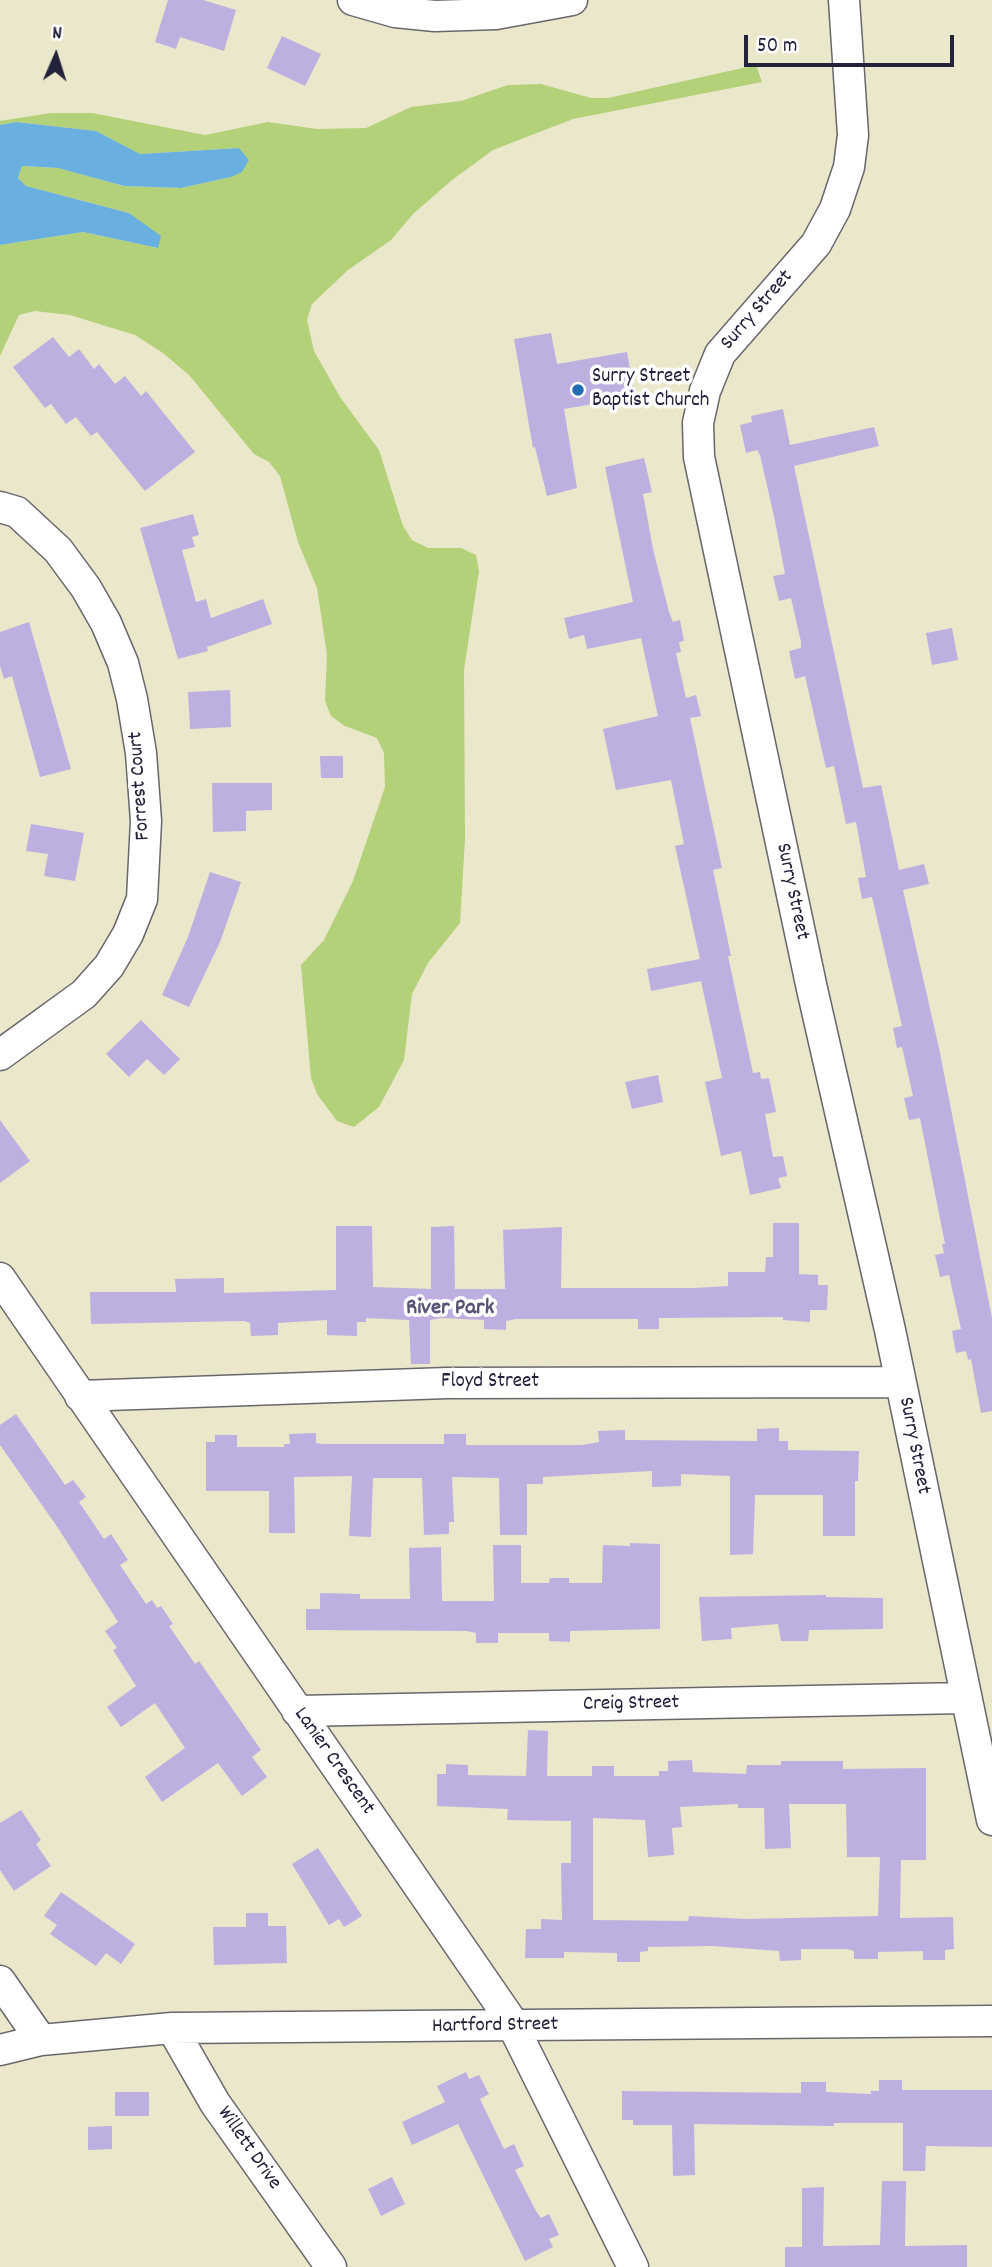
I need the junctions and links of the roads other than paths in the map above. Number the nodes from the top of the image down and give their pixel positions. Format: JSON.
{"nodes":[{"id":1,"x":354,"y":0,"type":"edge"},
{"id":2,"x":572,"y":0,"type":"edge"},
{"id":3,"x":844,"y":0,"type":"edge"},
{"id":4,"x":496,"y":7,"type":"edge"},
{"id":5,"x":0,"y":507,"type":"edge"},
{"id":6,"x":0,"y":1055,"type":"edge"},
{"id":7,"x":0,"y":1278,"type":"edge"},
{"id":8,"x":900,"y":1382,"type":"junction"},
{"id":9,"x":80,"y":1396,"type":"junction"},
{"id":10,"x":964,"y":1698,"type":"junction"},
{"id":11,"x":297,"y":1711,"type":"junction"},
{"id":12,"x":992,"y":1821,"type":"edge"},
{"id":13,"x":0,"y":1981,"type":"edge"},
{"id":14,"x":992,"y":2021,"type":"edge"},
{"id":15,"x":513,"y":2026,"type":"junction"},
{"id":16,"x":172,"y":2028,"type":"junction"},
{"id":17,"x":41,"y":2039,"type":"junction"},
{"id":18,"x":0,"y":2050,"type":"edge"},
{"id":19,"x":331,"y":2267,"type":"edge"},
{"id":20,"x":633,"y":2267,"type":"edge"}],
"edges":[{"from":1,"to":4,"type":"street"},
{"from":2,"to":4,"type":"street"},
{"from":3,"to":8,"type":"street","name":"Surry Street"},
{"from":5,"to":6,"type":"street","name":"Forrest Court"},
{"from":7,"to":9,"type":"street","name":"Lanier Crescent"},
{"from":8,"to":9,"type":"street","name":"Floyd Street"},
{"from":8,"to":10,"type":"street","name":"Surry Street"},
{"from":9,"to":11,"type":"street","name":"Lanier Crescent"},
{"from":10,"to":11,"type":"street","name":"Creig Street"},
{"from":10,"to":12,"type":"street","name":"Surry Street"},
{"from":11,"to":15,"type":"street","name":"Lanier Crescent"},
{"from":13,"to":17,"type":"street"},
{"from":14,"to":15,"type":"street","name":"Hartford Street"},
{"from":15,"to":16,"type":"street","name":"Hartford Street"},
{"from":15,"to":20,"type":"street","name":"Lanier Crescent"},
{"from":16,"to":17,"type":"street","name":"Hartford Street"},
{"from":16,"to":19,"type":"street","name":"Willett Drive"},
{"from":17,"to":18,"type":"street","name":"Hartford Street"}]}
